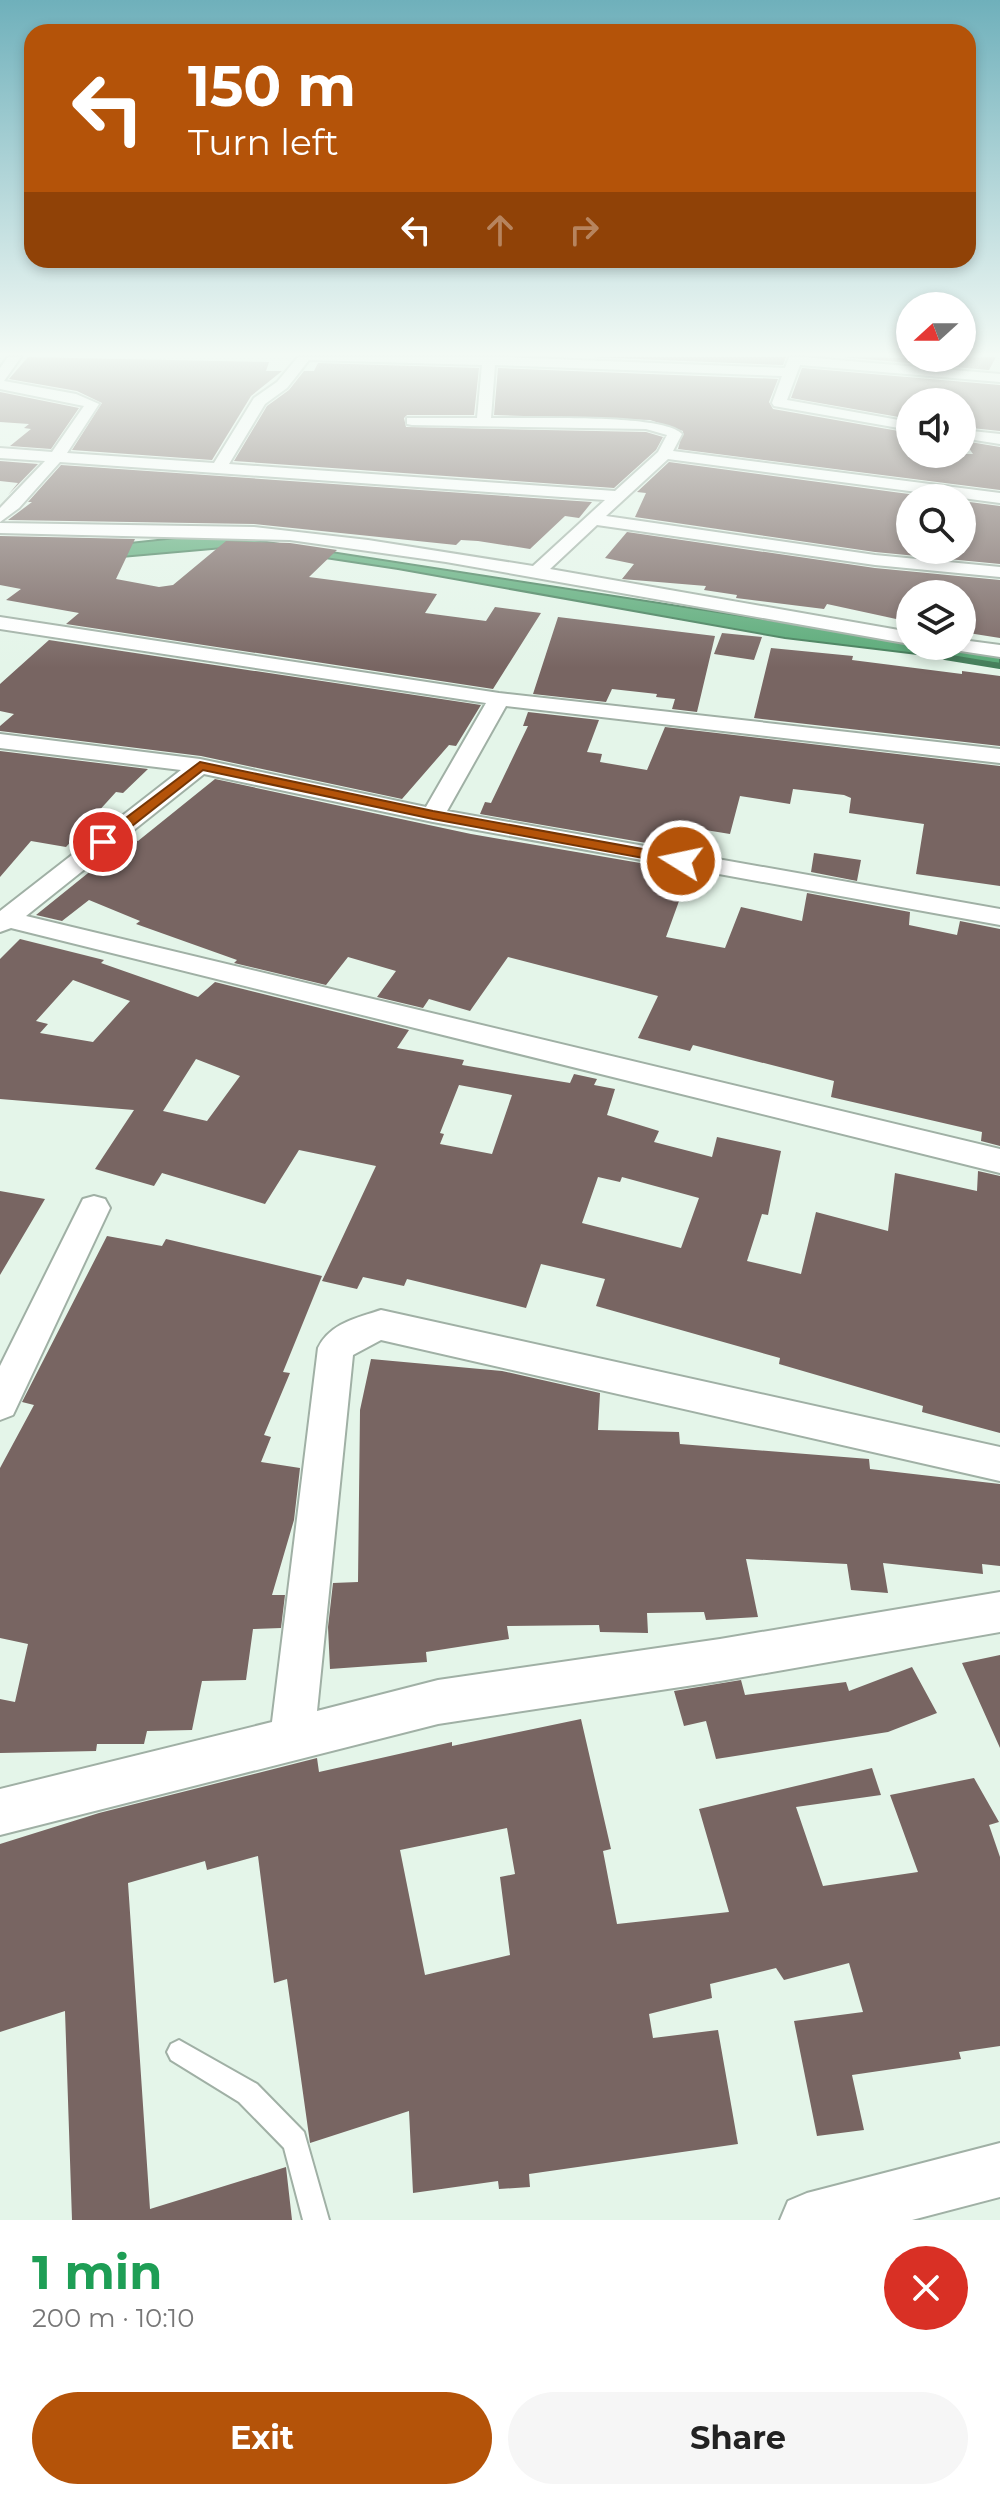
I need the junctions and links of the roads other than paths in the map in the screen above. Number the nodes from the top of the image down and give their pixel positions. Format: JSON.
{"nodes":[{"id":1,"x":51,"y":461,"type":"edge"},
{"id":2,"x":120,"y":461,"type":"edge"},
{"id":3,"x":223,"y":461,"type":"edge"},
{"id":4,"x":657,"y":461,"type":"edge"},
{"id":5,"x":714,"y":461,"type":"edge"},
{"id":6,"x":220,"y":466,"type":"junction"},
{"id":7,"x":618,"y":496,"type":"junction"},
{"id":8,"x":1000,"y":498,"type":"edge"},
{"id":9,"x":0,"y":517,"type":"edge"},
{"id":10,"x":596,"y":520,"type":"junction"},
{"id":11,"x":0,"y":528,"type":"edge"},
{"id":12,"x":538,"y":571,"type":"junction"},
{"id":13,"x":1000,"y":572,"type":"edge"},
{"id":14,"x":0,"y":623,"type":"edge"},
{"id":15,"x":896,"y":635,"type":"edge"},
{"id":16,"x":976,"y":648,"type":"edge"},
{"id":17,"x":1000,"y":651,"type":"edge"},
{"id":18,"x":499,"y":699,"type":"junction"},
{"id":19,"x":0,"y":741,"type":"edge"},
{"id":20,"x":1000,"y":756,"type":"edge"},
{"id":21,"x":200,"y":766,"type":"junction"},
{"id":22,"x":433,"y":815,"type":"junction"},
{"id":23,"x":1000,"y":917,"type":"edge"},
{"id":24,"x":3,"y":922,"type":"edge"},
{"id":25,"x":1000,"y":1161,"type":"edge"},
{"id":26,"x":94,"y":1208,"type":"dead end"},
{"id":27,"x":0,"y":1404,"type":"edge"},
{"id":28,"x":1000,"y":1464,"type":"edge"},
{"id":29,"x":1000,"y":1612,"type":"edge"},
{"id":30,"x":292,"y":1737,"type":"junction"},
{"id":31,"x":0,"y":1812,"type":"edge"},
{"id":32,"x":179,"y":2052,"type":"dead end"},
{"id":33,"x":1000,"y":2170,"type":"edge"},
{"id":34,"x":316,"y":2220,"type":"edge"},
{"id":35,"x":807,"y":2220,"type":"edge"}],
"edges":[{"from":1,"to":9,"type":"street"},
{"from":2,"to":6,"type":"street"},
{"from":3,"to":6,"type":"street"},
{"from":4,"to":7,"type":"street"},
{"from":5,"to":8,"type":"street"},
{"from":6,"to":7,"type":"street"},
{"from":7,"to":10,"type":"street"},
{"from":10,"to":12,"type":"street"},
{"from":10,"to":13,"type":"street"},
{"from":11,"to":12,"type":"street"},
{"from":12,"to":15,"type":"street"},
{"from":14,"to":18,"type":"street"},
{"from":16,"to":17,"type":"street"},
{"from":18,"to":20,"type":"street"},
{"from":18,"to":22,"type":"street"},
{"from":19,"to":21,"type":"street"},
{"from":21,"to":22,"type":"street"},
{"from":21,"to":24,"type":"street"},
{"from":22,"to":23,"type":"street"},
{"from":24,"to":25,"type":"street"},
{"from":26,"to":27,"type":"street"},
{"from":28,"to":30,"type":"street"},
{"from":29,"to":30,"type":"street"},
{"from":30,"to":31,"type":"street"},
{"from":32,"to":34,"type":"lane"},
{"from":33,"to":35,"type":"street"}]}
